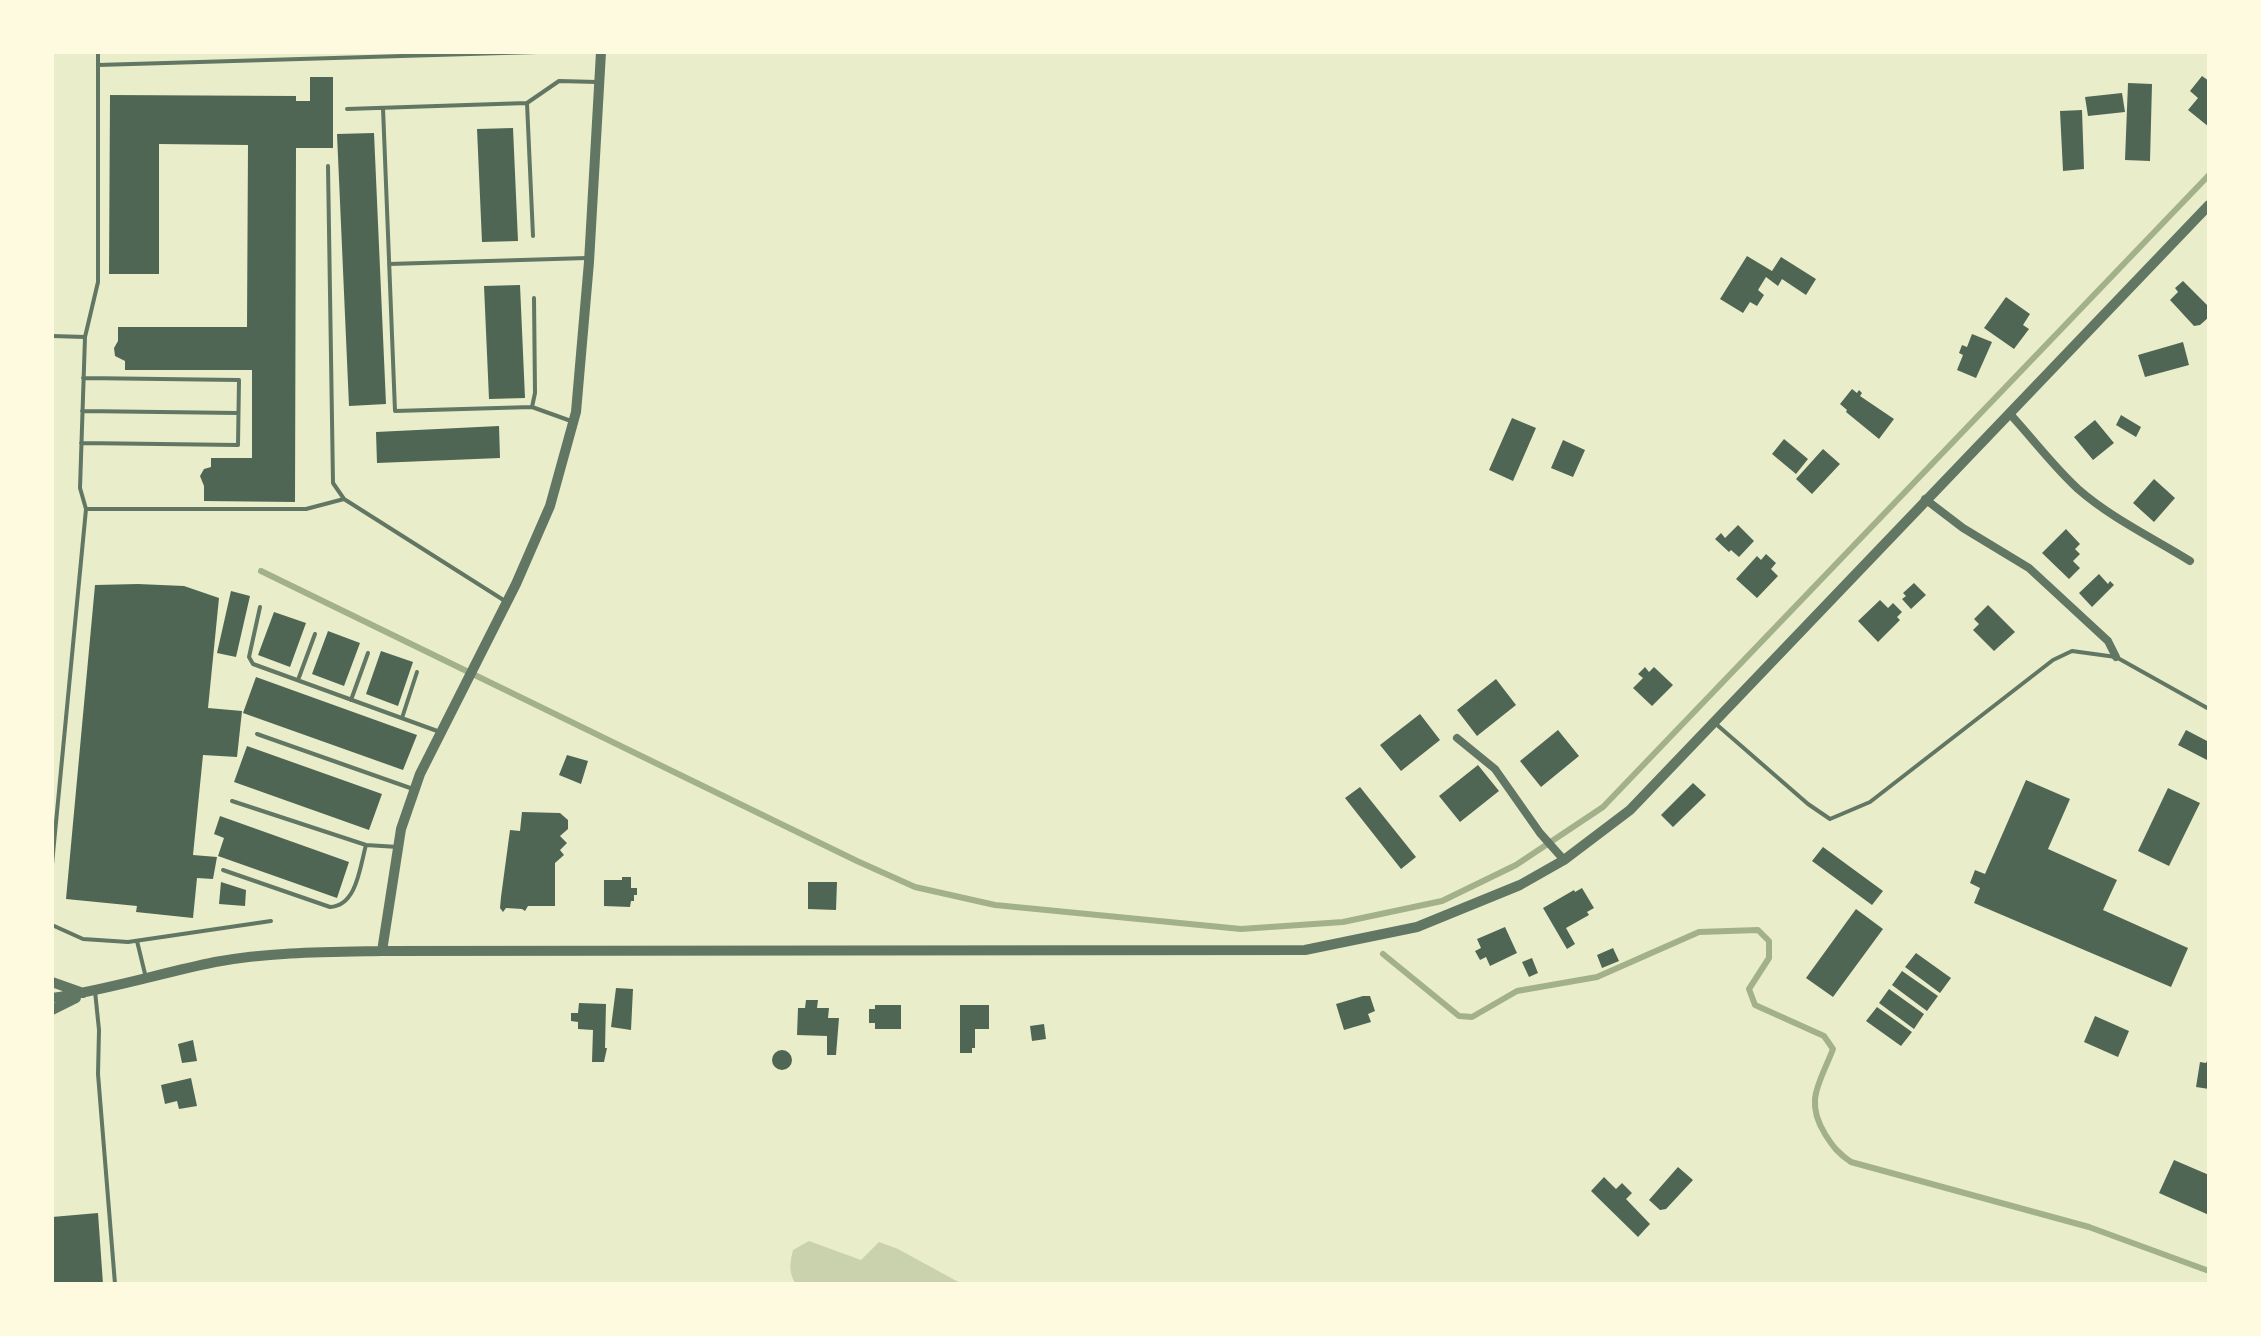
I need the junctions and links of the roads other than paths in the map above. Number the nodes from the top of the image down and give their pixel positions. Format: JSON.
{"nodes":[{"id":1,"x":98,"y":52,"type":"edge"},
{"id":2,"x":537,"y":52,"type":"edge"},
{"id":3,"x":601,"y":52,"type":"edge"},
{"id":4,"x":98,"y":65,"type":"junction"},
{"id":5,"x":599,"y":82,"type":"junction"},
{"id":6,"x":527,"y":103,"type":"junction"},
{"id":7,"x":383,"y":108,"type":"junction"},
{"id":8,"x":347,"y":109,"type":"dead end"},
{"id":9,"x":328,"y":166,"type":"dead end"},
{"id":10,"x":2209,"y":205,"type":"edge"},
{"id":11,"x":533,"y":236,"type":"dead end"},
{"id":12,"x":589,"y":258,"type":"junction"},
{"id":13,"x":389,"y":264,"type":"junction"},
{"id":14,"x":534,"y":298,"type":"dead end"},
{"id":15,"x":52,"y":336,"type":"edge"},
{"id":16,"x":85,"y":337,"type":"junction"},
{"id":17,"x":83,"y":378,"type":"junction"},
{"id":18,"x":532,"y":407,"type":"junction"},
{"id":19,"x":82,"y":411,"type":"junction"},
{"id":20,"x":238,"y":413,"type":"junction"},
{"id":21,"x":2010,"y":414,"type":"junction"},
{"id":22,"x":574,"y":422,"type":"junction"},
{"id":23,"x":81,"y":443,"type":"junction"},
{"id":24,"x":344,"y":499,"type":"junction"},
{"id":25,"x":1925,"y":499,"type":"junction"},
{"id":26,"x":86,"y":509,"type":"junction"},
{"id":27,"x":2190,"y":561,"type":"dead end"},
{"id":28,"x":505,"y":601,"type":"junction"},
{"id":29,"x":260,"y":607,"type":"dead end"},
{"id":30,"x":315,"y":634,"type":"dead end"},
{"id":31,"x":368,"y":653,"type":"dead end"},
{"id":32,"x":2116,"y":657,"type":"junction"},
{"id":33,"x":417,"y":672,"type":"dead end"},
{"id":34,"x":298,"y":680,"type":"junction"},
{"id":35,"x":351,"y":700,"type":"junction"},
{"id":36,"x":2209,"y":709,"type":"edge"},
{"id":37,"x":402,"y":718,"type":"junction"},
{"id":38,"x":1714,"y":722,"type":"junction"},
{"id":39,"x":440,"y":733,"type":"junction"},
{"id":40,"x":257,"y":734,"type":"dead end"},
{"id":41,"x":1457,"y":738,"type":"dead end"},
{"id":42,"x":415,"y":789,"type":"junction"},
{"id":43,"x":232,"y":801,"type":"dead end"},
{"id":44,"x":366,"y":845,"type":"junction"},
{"id":45,"x":398,"y":847,"type":"junction"},
{"id":46,"x":1561,"y":856,"type":"junction"},
{"id":47,"x":52,"y":864,"type":"edge"},
{"id":48,"x":223,"y":870,"type":"dead end"},
{"id":49,"x":271,"y":921,"type":"dead end"},
{"id":50,"x":52,"y":925,"type":"edge"},
{"id":51,"x":137,"y":941,"type":"junction"},
{"id":52,"x":382,"y":951,"type":"junction"},
{"id":53,"x":146,"y":979,"type":"junction"},
{"id":54,"x":52,"y":982,"type":"edge"},
{"id":55,"x":90,"y":992,"type":"junction"},
{"id":56,"x":52,"y":998,"type":"edge"},
{"id":57,"x":52,"y":1010,"type":"edge"},
{"id":58,"x":115,"y":1284,"type":"edge"}],
"edges":[{"from":1,"to":4,"type":"lane"},
{"from":2,"to":4,"type":"lane"},
{"from":3,"to":5,"type":"street"},
{"from":4,"to":16,"type":"lane"},
{"from":5,"to":6,"type":"lane"},
{"from":5,"to":12,"type":"street"},
{"from":6,"to":7,"type":"lane"},
{"from":6,"to":11,"type":"lane"},
{"from":7,"to":8,"type":"lane"},
{"from":7,"to":13,"type":"lane"},
{"from":9,"to":24,"type":"lane"},
{"from":10,"to":21,"type":"street"},
{"from":12,"to":13,"type":"lane"},
{"from":12,"to":22,"type":"street"},
{"from":13,"to":18,"type":"lane"},
{"from":14,"to":18,"type":"lane"},
{"from":15,"to":16,"type":"lane"},
{"from":16,"to":17,"type":"lane"},
{"from":17,"to":19,"type":"lane"},
{"from":17,"to":20,"type":"lane"},
{"from":18,"to":22,"type":"lane"},
{"from":19,"to":20,"type":"lane"},
{"from":19,"to":23,"type":"lane"},
{"from":20,"to":23,"type":"lane"},
{"from":21,"to":25,"type":"street"},
{"from":21,"to":27,"type":"street"},
{"from":22,"to":28,"type":"street"},
{"from":23,"to":26,"type":"lane"},
{"from":24,"to":26,"type":"lane"},
{"from":24,"to":28,"type":"lane"},
{"from":25,"to":32,"type":"street"},
{"from":25,"to":38,"type":"street"},
{"from":26,"to":47,"type":"lane"},
{"from":28,"to":39,"type":"street"},
{"from":29,"to":34,"type":"lane"},
{"from":30,"to":34,"type":"lane"},
{"from":31,"to":35,"type":"lane"},
{"from":32,"to":36,"type":"lane"},
{"from":32,"to":38,"type":"lane"},
{"from":33,"to":37,"type":"lane"},
{"from":34,"to":35,"type":"lane"},
{"from":35,"to":37,"type":"lane"},
{"from":37,"to":39,"type":"lane"},
{"from":38,"to":46,"type":"street"},
{"from":39,"to":42,"type":"street"},
{"from":40,"to":42,"type":"lane"},
{"from":41,"to":46,"type":"street"},
{"from":42,"to":45,"type":"street"},
{"from":43,"to":44,"type":"lane"},
{"from":44,"to":45,"type":"lane"},
{"from":44,"to":48,"type":"lane"},
{"from":45,"to":52,"type":"street"},
{"from":46,"to":52,"type":"street"},
{"from":49,"to":51,"type":"lane"},
{"from":50,"to":51,"type":"lane"},
{"from":51,"to":53,"type":"lane"},
{"from":52,"to":53,"type":"street"},
{"from":53,"to":55,"type":"street"},
{"from":54,"to":55,"type":"street"},
{"from":55,"to":56,"type":"street"},
{"from":55,"to":57,"type":"street"},
{"from":55,"to":58,"type":"lane"}]}
